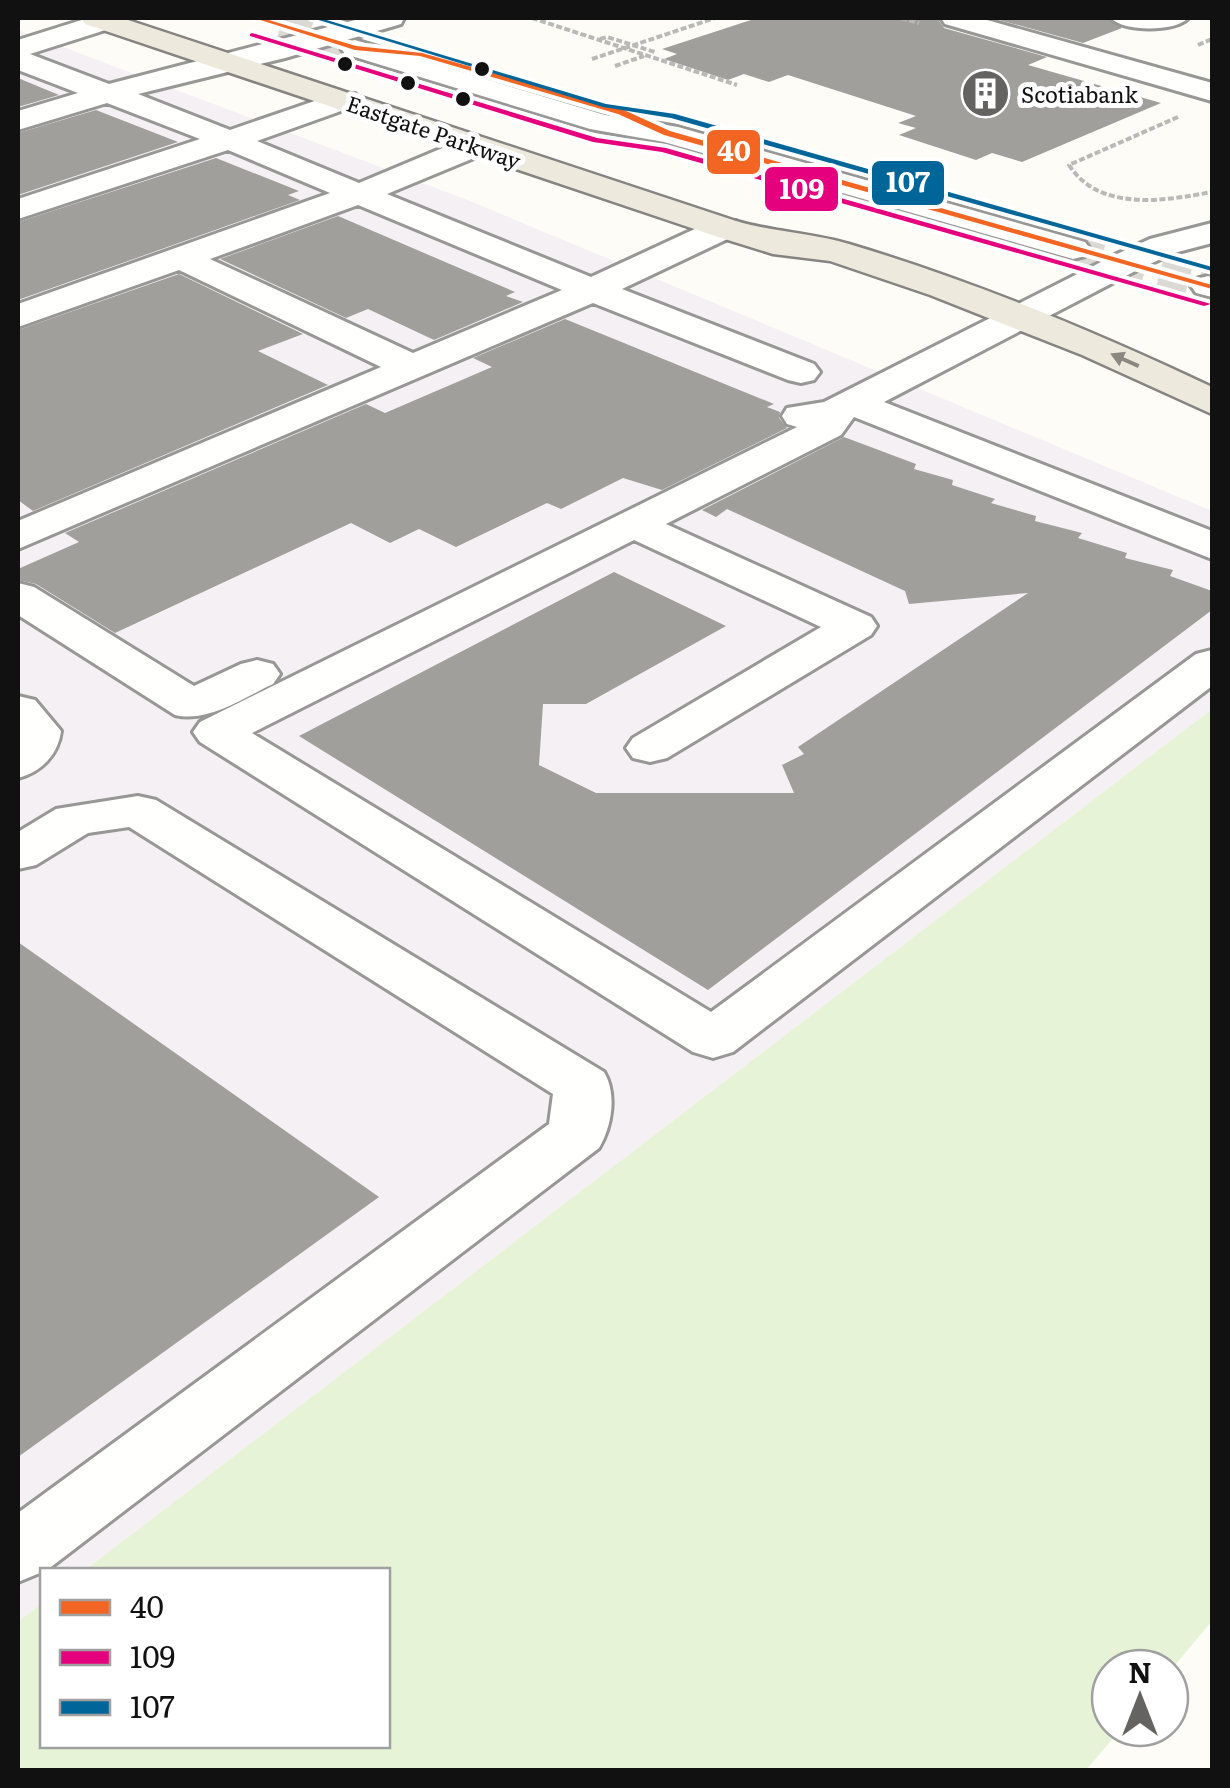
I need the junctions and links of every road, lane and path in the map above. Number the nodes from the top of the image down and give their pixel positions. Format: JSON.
{"nodes":[{"id":1,"x":391,"y":18,"type":"edge"},
{"id":2,"x":532,"y":18,"type":"edge"},
{"id":3,"x":555,"y":18,"type":"edge"},
{"id":4,"x":716,"y":18,"type":"edge"},
{"id":5,"x":956,"y":18,"type":"edge"},
{"id":6,"x":1125,"y":18,"type":"edge"},
{"id":7,"x":1174,"y":18,"type":"edge"},
{"id":8,"x":100,"y":19,"type":"edge"},
{"id":9,"x":546,"y":22,"type":"junction"},
{"id":10,"x":599,"y":40,"type":"junction"},
{"id":11,"x":633,"y":45,"type":"junction"},
{"id":12,"x":18,"y":48,"type":"edge"},
{"id":13,"x":624,"y":48,"type":"junction"},
{"id":14,"x":646,"y":55,"type":"junction"},
{"id":15,"x":602,"y":56,"type":"junction"},
{"id":16,"x":18,"y":59,"type":"edge"},
{"id":17,"x":592,"y":59,"type":"dead end"},
{"id":18,"x":228,"y":62,"type":"junction"},
{"id":19,"x":623,"y":64,"type":"junction"},
{"id":20,"x":615,"y":66,"type":"dead end"},
{"id":21,"x":737,"y":85,"type":"dead end"},
{"id":22,"x":1212,"y":92,"type":"edge"},
{"id":23,"x":108,"y":93,"type":"junction"},
{"id":24,"x":345,"y":100,"type":"junction"},
{"id":25,"x":1189,"y":112,"type":"dead end"},
{"id":26,"x":18,"y":121,"type":"edge"},
{"id":27,"x":668,"y":133,"type":"junction"},
{"id":28,"x":229,"y":140,"type":"junction"},
{"id":29,"x":475,"y":146,"type":"junction"},
{"id":30,"x":1212,"y":192,"type":"edge"},
{"id":31,"x":359,"y":194,"type":"junction"},
{"id":32,"x":18,"y":209,"type":"edge"},
{"id":33,"x":724,"y":228,"type":"junction"},
{"id":34,"x":1212,"y":234,"type":"edge"},
{"id":35,"x":1073,"y":250,"type":"tunnel mouth"},
{"id":36,"x":180,"y":258,"type":"junction"},
{"id":37,"x":592,"y":290,"type":"junction"},
{"id":38,"x":18,"y":316,"type":"edge"},
{"id":39,"x":1003,"y":324,"type":"junction"},
{"id":40,"x":412,"y":367,"type":"junction"},
{"id":41,"x":801,"y":372,"type":"dead end"},
{"id":42,"x":1212,"y":402,"type":"edge"},
{"id":43,"x":843,"y":408,"type":"junction"},
{"id":44,"x":1212,"y":438,"type":"edge"},
{"id":45,"x":633,"y":524,"type":"junction"},
{"id":46,"x":18,"y":536,"type":"edge"},
{"id":47,"x":1212,"y":546,"type":"edge"},
{"id":48,"x":18,"y":596,"type":"edge"},
{"id":49,"x":1212,"y":664,"type":"edge"},
{"id":50,"x":18,"y":710,"type":"edge"},
{"id":51,"x":650,"y":748,"type":"dead end"},
{"id":52,"x":18,"y":763,"type":"edge"},
{"id":53,"x":18,"y":854,"type":"edge"},
{"id":54,"x":18,"y":1552,"type":"edge"}],
"edges":[{"from":1,"to":18,"type":"street"},
{"from":2,"to":9,"type":"path"},
{"from":3,"to":9,"type":"path"},
{"from":4,"to":11,"type":"path"},
{"from":5,"to":22,"type":"street"},
{"from":6,"to":7,"type":"street"},
{"from":8,"to":12,"type":"street"},
{"from":8,"to":18,"type":"main road","name":"Eastgate Parkway"},
{"from":9,"to":10,"type":"path"},
{"from":10,"to":11,"type":"path"},
{"from":10,"to":13,"type":"path"},
{"from":11,"to":13,"type":"path"},
{"from":11,"to":14,"type":"path"},
{"from":13,"to":14,"type":"path"},
{"from":13,"to":15,"type":"path"},
{"from":14,"to":19,"type":"path"},
{"from":14,"to":21,"type":"path"},
{"from":15,"to":17,"type":"path"},
{"from":15,"to":19,"type":"path"},
{"from":16,"to":23,"type":"street"},
{"from":18,"to":23,"type":"street"},
{"from":18,"to":24,"type":"main road","name":"Eastgate Parkway"},
{"from":19,"to":20,"type":"path"},
{"from":23,"to":26,"type":"street"},
{"from":23,"to":28,"type":"street"},
{"from":24,"to":28,"type":"street"},
{"from":24,"to":29,"type":"main road","name":"Eastgate Parkway"},
{"from":25,"to":30,"type":"path"},
{"from":27,"to":27,"type":"street"},
{"from":27,"to":35,"type":"street"},
{"from":28,"to":31,"type":"street"},
{"from":28,"to":32,"type":"street"},
{"from":29,"to":31,"type":"street"},
{"from":29,"to":33,"type":"main road","name":"Eastgate Parkway"},
{"from":31,"to":36,"type":"street"},
{"from":31,"to":37,"type":"street"},
{"from":33,"to":37,"type":"street"},
{"from":33,"to":39,"type":"main road","name":"Eastgate Parkway"},
{"from":34,"to":39,"type":"street"},
{"from":36,"to":38,"type":"street"},
{"from":36,"to":40,"type":"street"},
{"from":37,"to":40,"type":"street"},
{"from":37,"to":41,"type":"street"},
{"from":42,"to":39,"type":"main road","name":"Eastgate Parkway","one_way":true},
{"from":39,"to":43,"type":"street"},
{"from":39,"to":44,"type":"main road","name":"Eastgate Parkway"},
{"from":40,"to":46,"type":"street"},
{"from":43,"to":45,"type":"street"},
{"from":43,"to":47,"type":"street"},
{"from":43,"to":48,"type":"street"},
{"from":45,"to":49,"type":"street"},
{"from":45,"to":51,"type":"street"},
{"from":50,"to":52,"type":"street"},
{"from":53,"to":54,"type":"street"}]}
